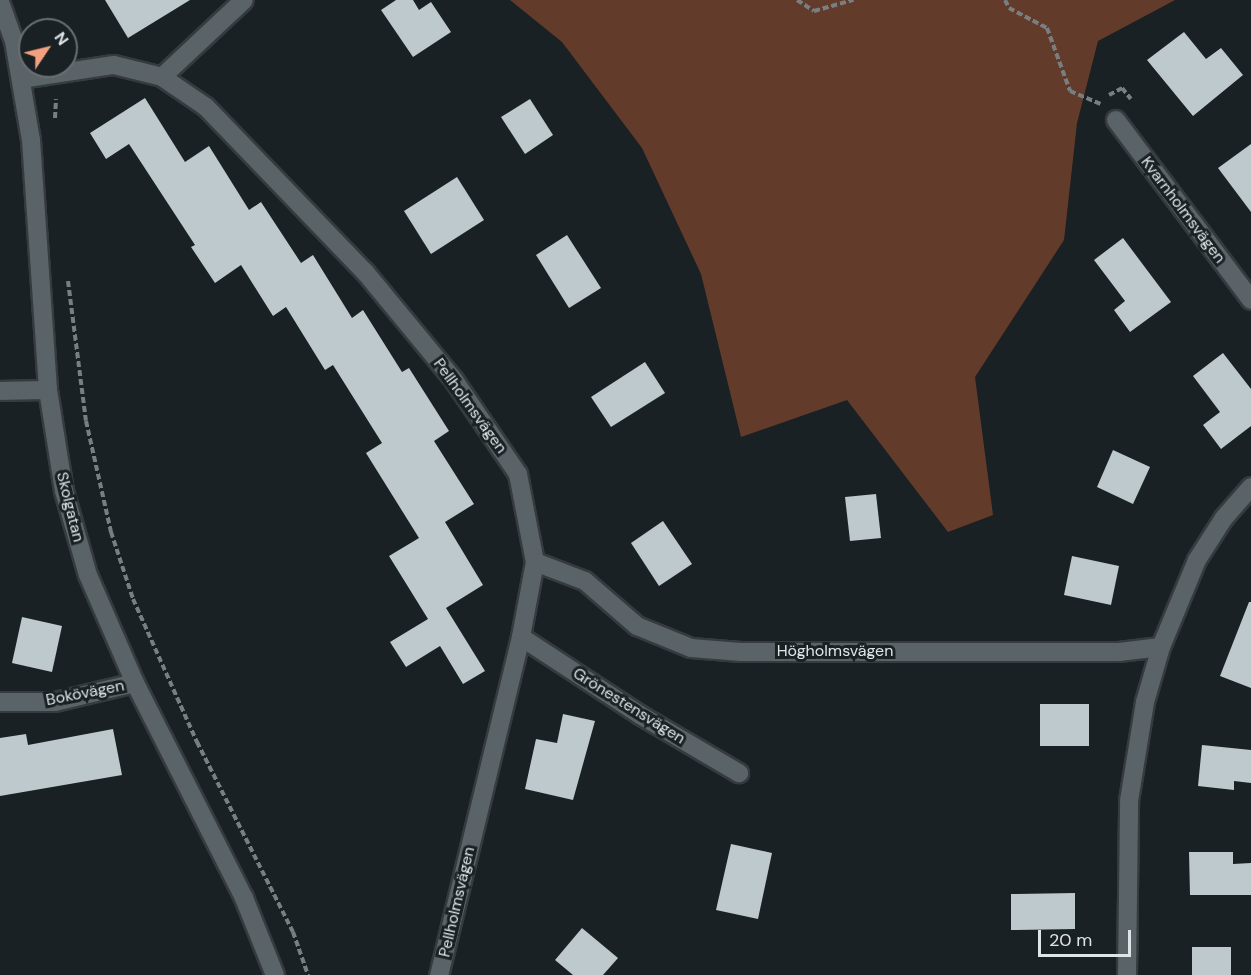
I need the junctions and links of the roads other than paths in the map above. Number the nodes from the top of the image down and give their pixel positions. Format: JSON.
{"nodes":[{"id":1,"x":244,"y":0,"type":"edge"},
{"id":2,"x":0,"y":2,"type":"edge"},
{"id":3,"x":162,"y":77,"type":"junction"},
{"id":4,"x":21,"y":79,"type":"junction"},
{"id":5,"x":1116,"y":120,"type":"road end"},
{"id":6,"x":1251,"y":300,"type":"edge"},
{"id":7,"x":48,"y":390,"type":"junction"},
{"id":8,"x":0,"y":391,"type":"edge"},
{"id":9,"x":1251,"y":487,"type":"edge"},
{"id":10,"x":534,"y":562,"type":"junction"},
{"id":11,"x":521,"y":637,"type":"junction"},
{"id":12,"x":1161,"y":647,"type":"junction"},
{"id":13,"x":135,"y":683,"type":"junction"},
{"id":14,"x":0,"y":702,"type":"edge"},
{"id":15,"x":739,"y":773,"type":"dead end"},
{"id":16,"x":275,"y":975,"type":"edge"},
{"id":17,"x":439,"y":975,"type":"edge"},
{"id":18,"x":1127,"y":975,"type":"edge"}],
"edges":[{"from":1,"to":3,"type":"street"},
{"from":2,"to":4,"type":"street","name":"Skolgatan"},
{"from":3,"to":4,"type":"street","name":"Pellholmsvägen"},
{"from":3,"to":10,"type":"street","name":"Pellholmsvägen"},
{"from":4,"to":7,"type":"street","name":"Skolgatan"},
{"from":5,"to":6,"type":"street","name":"Kvarnholmsvägen"},
{"from":7,"to":8,"type":"street"},
{"from":7,"to":13,"type":"street","name":"Skolgatan"},
{"from":9,"to":12,"type":"street"},
{"from":10,"to":11,"type":"street","name":"Pellholmsvägen"},
{"from":10,"to":12,"type":"street","name":"Högholmsvägen"},
{"from":11,"to":15,"type":"street","name":"Grönestensvägen"},
{"from":11,"to":17,"type":"street","name":"Pellholmsvägen"},
{"from":12,"to":18,"type":"street"},
{"from":13,"to":14,"type":"street","name":"Bokövägen"},
{"from":13,"to":16,"type":"street","name":"Skolgatan"}]}
